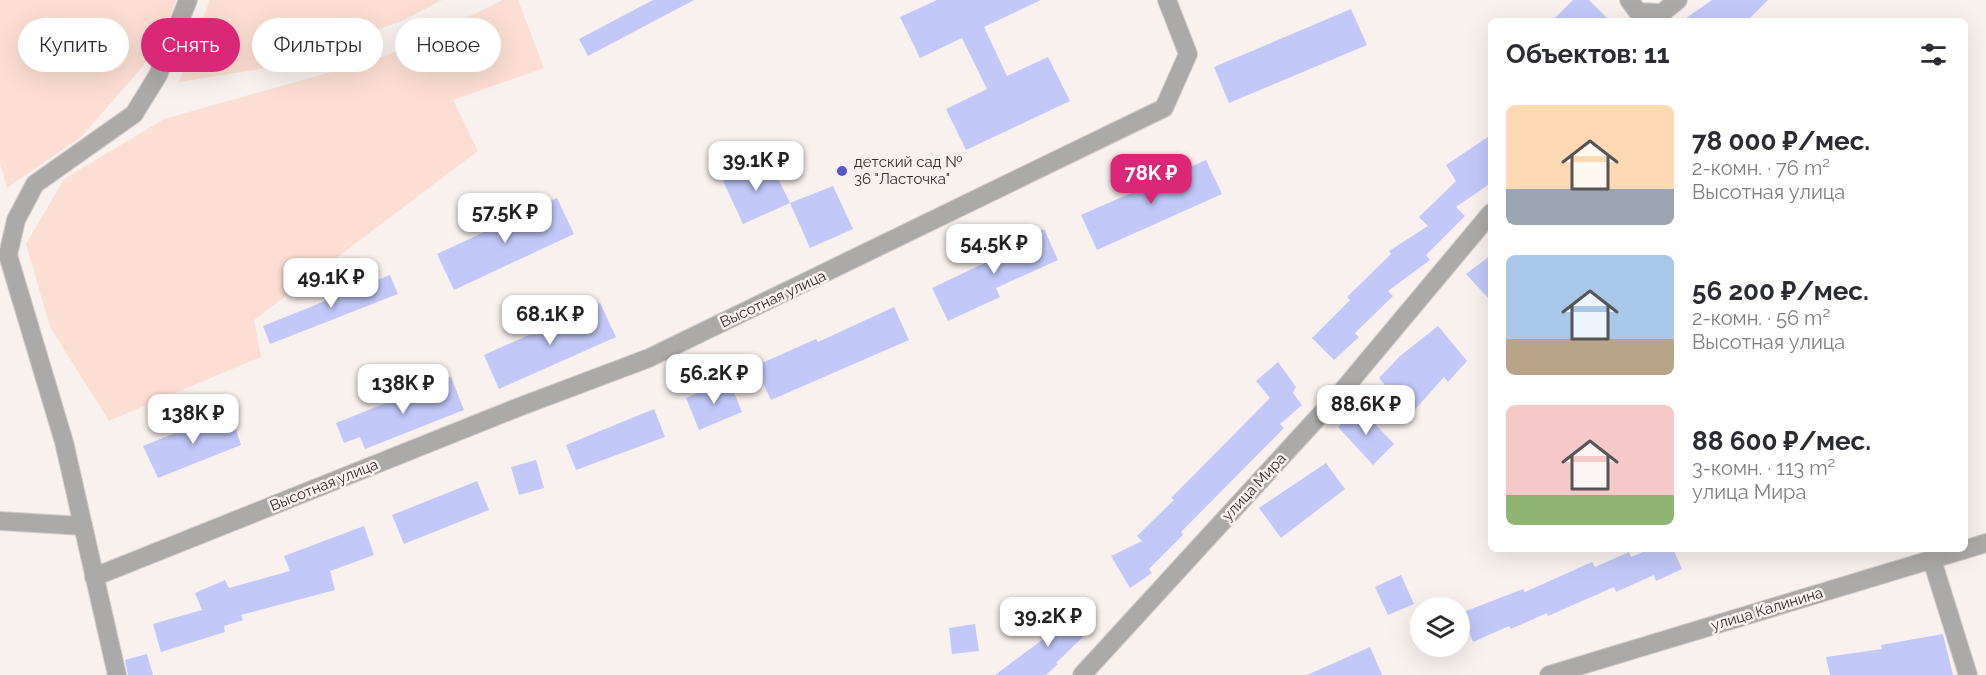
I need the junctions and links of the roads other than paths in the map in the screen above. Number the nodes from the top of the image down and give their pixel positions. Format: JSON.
{"nodes":[{"id":1,"x":188,"y":0,"type":"edge"},
{"id":2,"x":1167,"y":0,"type":"edge"},
{"id":3,"x":1629,"y":0,"type":"edge"},
{"id":4,"x":1678,"y":0,"type":"edge"},
{"id":5,"x":1655,"y":17,"type":"edge"},
{"id":6,"x":1488,"y":217,"type":"edge"},
{"id":7,"x":0,"y":521,"type":"edge"},
{"id":8,"x":83,"y":526,"type":"junction"},
{"id":9,"x":1986,"y":543,"type":"edge"},
{"id":10,"x":1968,"y":549,"type":"edge"},
{"id":11,"x":1957,"y":552,"type":"edge"},
{"id":12,"x":1932,"y":560,"type":"junction"},
{"id":13,"x":94,"y":577,"type":"junction"},
{"id":14,"x":117,"y":675,"type":"edge"},
{"id":15,"x":1082,"y":675,"type":"edge"},
{"id":16,"x":1549,"y":675,"type":"edge"},
{"id":17,"x":1968,"y":675,"type":"edge"}],
"edges":[{"from":1,"to":8,"type":"street"},
{"from":2,"to":13,"type":"street","name":"Высотная улица"},
{"from":3,"to":5,"type":"street"},
{"from":4,"to":5,"type":"street"},
{"from":6,"to":15,"type":"street","name":"улица Мира"},
{"from":7,"to":8,"type":"street"},
{"from":8,"to":13,"type":"street"},
{"from":9,"to":10,"type":"street","name":"улица Калинина"},
{"from":11,"to":12,"type":"street","name":"улица Калинина"},
{"from":12,"to":16,"type":"street","name":"улица Калинина"},
{"from":12,"to":17,"type":"street"},
{"from":13,"to":14,"type":"street"}]}
